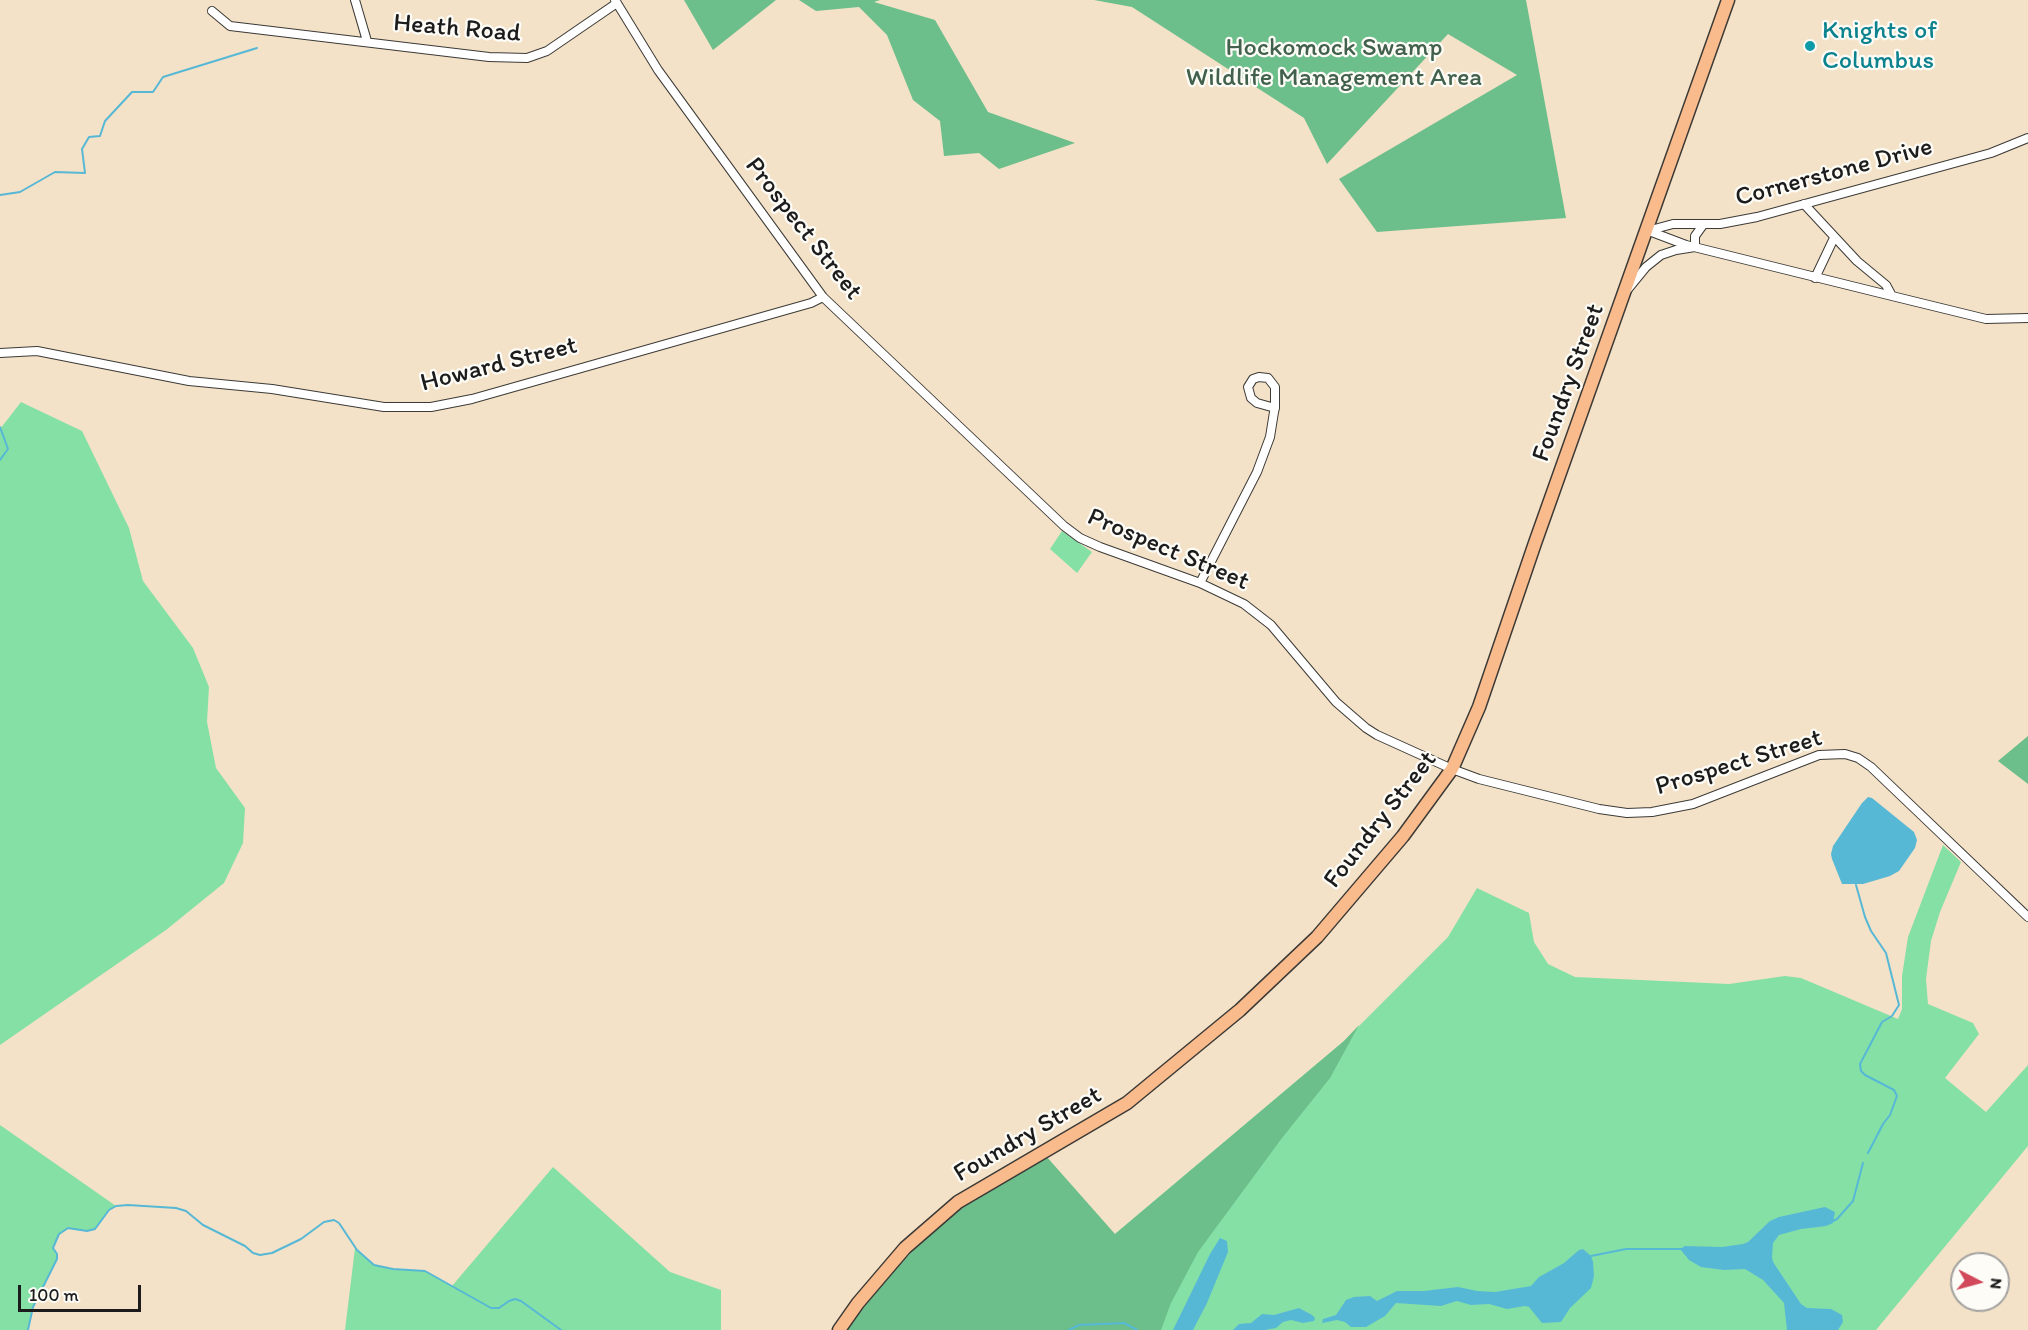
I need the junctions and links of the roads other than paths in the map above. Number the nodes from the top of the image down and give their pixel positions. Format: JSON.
{"nodes":[{"id":1,"x":355,"y":0,"type":"edge"},
{"id":2,"x":1728,"y":0,"type":"edge"},
{"id":3,"x":616,"y":2,"type":"edge"},
{"id":4,"x":212,"y":11,"type":"dead end"},
{"id":5,"x":367,"y":41,"type":"junction"},
{"id":6,"x":2028,"y":138,"type":"edge"},
{"id":7,"x":1804,"y":204,"type":"junction"},
{"id":8,"x":1703,"y":225,"type":"junction"},
{"id":9,"x":1647,"y":231,"type":"junction"},
{"id":10,"x":1834,"y":238,"type":"junction"},
{"id":11,"x":1695,"y":247,"type":"junction"},
{"id":12,"x":1815,"y":278,"type":"junction"},
{"id":13,"x":1625,"y":292,"type":"junction"},
{"id":14,"x":1892,"y":296,"type":"junction"},
{"id":15,"x":823,"y":297,"type":"junction"},
{"id":16,"x":2028,"y":318,"type":"edge"},
{"id":17,"x":0,"y":353,"type":"edge"},
{"id":18,"x":1275,"y":408,"type":"junction"},
{"id":19,"x":1200,"y":583,"type":"junction"},
{"id":20,"x":1452,"y":769,"type":"junction"},
{"id":21,"x":2028,"y":917,"type":"edge"},
{"id":22,"x":839,"y":1330,"type":"edge"}],
"edges":[{"from":1,"to":5,"type":"street"},
{"from":2,"to":9,"type":"main road","name":"Foundry Street"},
{"from":3,"to":5,"type":"street","name":"Heath Road"},
{"from":3,"to":15,"type":"street","name":"Prospect Street"},
{"from":4,"to":5,"type":"street","name":"Heath Road"},
{"from":6,"to":7,"type":"street","name":"Cornerstone Drive"},
{"from":7,"to":8,"type":"street","name":"Cornerstone Drive"},
{"from":7,"to":10,"type":"street"},
{"from":8,"to":9,"type":"street","name":"Cornerstone Drive"},
{"from":8,"to":11,"type":"street"},
{"from":9,"to":11,"type":"street"},
{"from":9,"to":13,"type":"main road","name":"Foundry Street"},
{"from":10,"to":12,"type":"street"},
{"from":10,"to":14,"type":"street"},
{"from":11,"to":12,"type":"street"},
{"from":11,"to":13,"type":"street"},
{"from":12,"to":14,"type":"street"},
{"from":13,"to":20,"type":"main road","name":"Foundry Street"},
{"from":14,"to":16,"type":"street"},
{"from":15,"to":17,"type":"street","name":"Howard Street"},
{"from":15,"to":19,"type":"street","name":"Prospect Street"},
{"from":18,"to":18,"type":"street"},
{"from":18,"to":19,"type":"street"},
{"from":19,"to":20,"type":"street","name":"Prospect Street"},
{"from":20,"to":21,"type":"street","name":"Prospect Street"},
{"from":20,"to":22,"type":"main road","name":"Foundry Street"}]}
